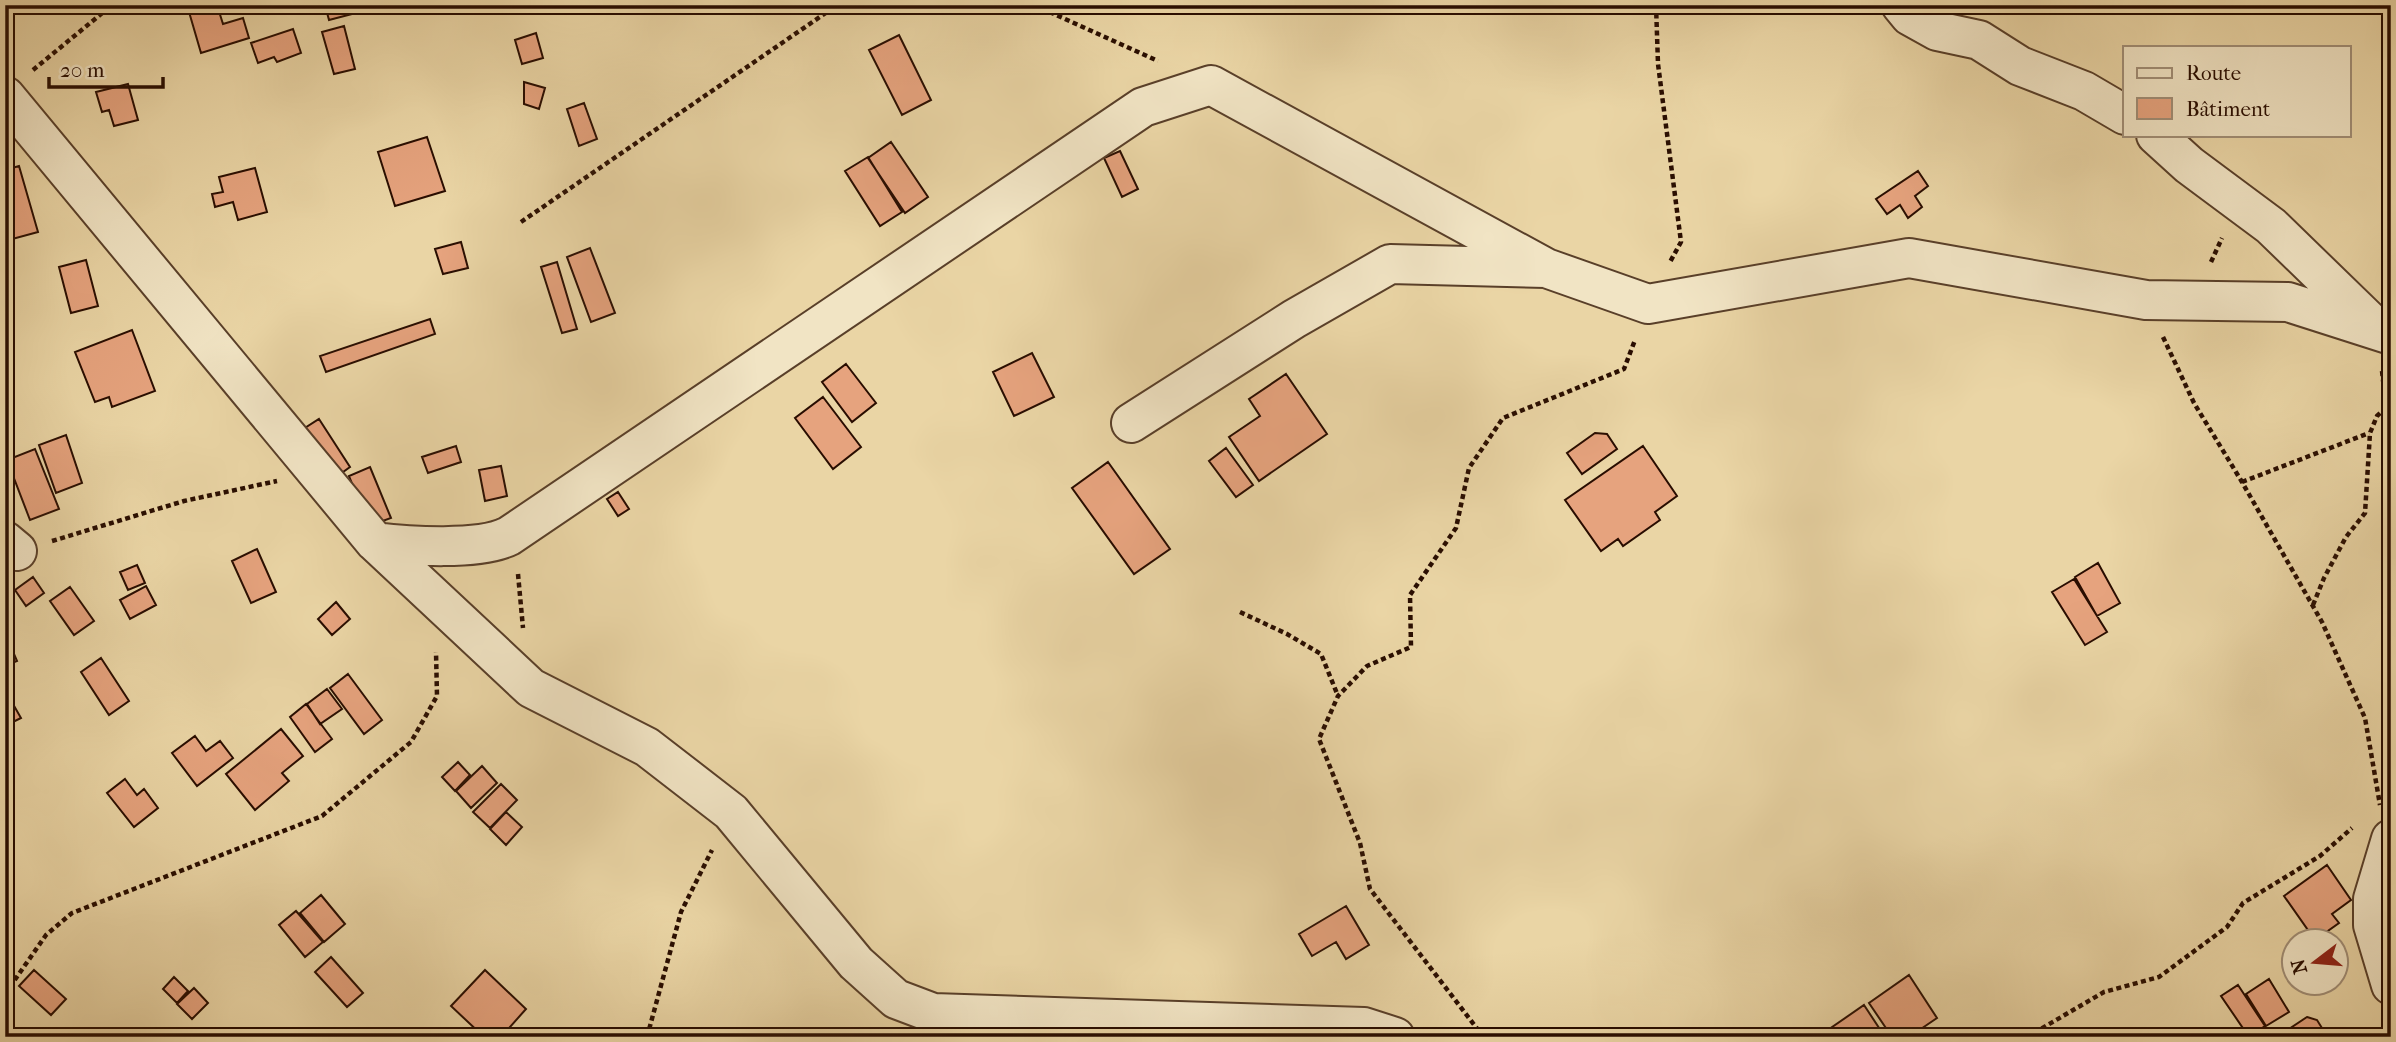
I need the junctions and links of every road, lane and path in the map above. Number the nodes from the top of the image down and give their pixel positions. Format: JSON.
{"nodes":[{"id":1,"x":112,"y":5,"type":"edge"},
{"id":2,"x":856,"y":5,"type":"edge"},
{"id":3,"x":1034,"y":5,"type":"edge"},
{"id":4,"x":1656,"y":5,"type":"edge"},
{"id":5,"x":1901,"y":5,"type":"edge"},
{"id":6,"x":16,"y":85,"type":"edge"},
{"id":7,"x":1211,"y":85,"type":"junction"},
{"id":8,"x":2123,"y":114,"type":"edge"},
{"id":9,"x":2157,"y":136,"type":"edge"},
{"id":10,"x":2238,"y":202,"type":"junction"},
{"id":11,"x":522,"y":222,"type":"dead end"},
{"id":12,"x":1546,"y":268,"type":"junction"},
{"id":13,"x":2146,"y":300,"type":"junction"},
{"id":14,"x":2194,"y":301,"type":"junction"},
{"id":15,"x":1648,"y":304,"type":"junction"},
{"id":16,"x":2384,"y":332,"type":"edge"},
{"id":17,"x":2391,"y":403,"type":"edge"},
{"id":18,"x":1131,"y":423,"type":"dead end"},
{"id":19,"x":2370,"y":433,"type":"junction"},
{"id":20,"x":318,"y":472,"type":"junction"},
{"id":21,"x":2242,"y":482,"type":"junction"},
{"id":22,"x":509,"y":536,"type":"junction"},
{"id":23,"x":375,"y":542,"type":"junction"},
{"id":24,"x":11,"y":546,"type":"edge"},
{"id":25,"x":2313,"y":606,"type":"junction"},
{"id":26,"x":1240,"y":612,"type":"dead end"},
{"id":27,"x":531,"y":688,"type":"junction"},
{"id":28,"x":438,"y":696,"type":"dead end"},
{"id":29,"x":1338,"y":696,"type":"junction"},
{"id":30,"x":731,"y":812,"type":"junction"},
{"id":31,"x":2377,"y":818,"type":"edge"},
{"id":32,"x":2391,"y":985,"type":"edge"},
{"id":33,"x":5,"y":994,"type":"edge"},
{"id":34,"x":1479,"y":1031,"type":"dead end"},
{"id":35,"x":647,"y":1037,"type":"edge"},
{"id":36,"x":1395,"y":1037,"type":"edge"},
{"id":37,"x":2027,"y":1037,"type":"edge"}],
"edges":[{"from":1,"to":6,"type":"path"},
{"from":2,"to":11,"type":"path"},
{"from":3,"to":7,"type":"path"},
{"from":4,"to":15,"type":"path"},
{"from":5,"to":8,"type":"street"},
{"from":6,"to":20,"type":"street"},
{"from":7,"to":12,"type":"street"},
{"from":7,"to":22,"type":"street"},
{"from":9,"to":10,"type":"street"},
{"from":10,"to":14,"type":"path"},
{"from":10,"to":16,"type":"street"},
{"from":12,"to":15,"type":"street"},
{"from":12,"to":18,"type":"street"},
{"from":13,"to":14,"type":"street"},
{"from":13,"to":15,"type":"street"},
{"from":13,"to":21,"type":"path"},
{"from":14,"to":16,"type":"street"},
{"from":15,"to":29,"type":"path"},
{"from":17,"to":19,"type":"path"},
{"from":19,"to":21,"type":"path"},
{"from":19,"to":25,"type":"path"},
{"from":20,"to":23,"type":"street"},
{"from":20,"to":24,"type":"path"},
{"from":21,"to":25,"type":"path"},
{"from":22,"to":23,"type":"street"},
{"from":22,"to":27,"type":"path"},
{"from":23,"to":27,"type":"street"},
{"from":25,"to":31,"type":"path"},
{"from":26,"to":29,"type":"path"},
{"from":27,"to":30,"type":"street"},
{"from":28,"to":33,"type":"path"},
{"from":29,"to":34,"type":"path"},
{"from":30,"to":35,"type":"path"},
{"from":30,"to":36,"type":"street"},
{"from":31,"to":32,"type":"street"},
{"from":31,"to":37,"type":"path"}]}
